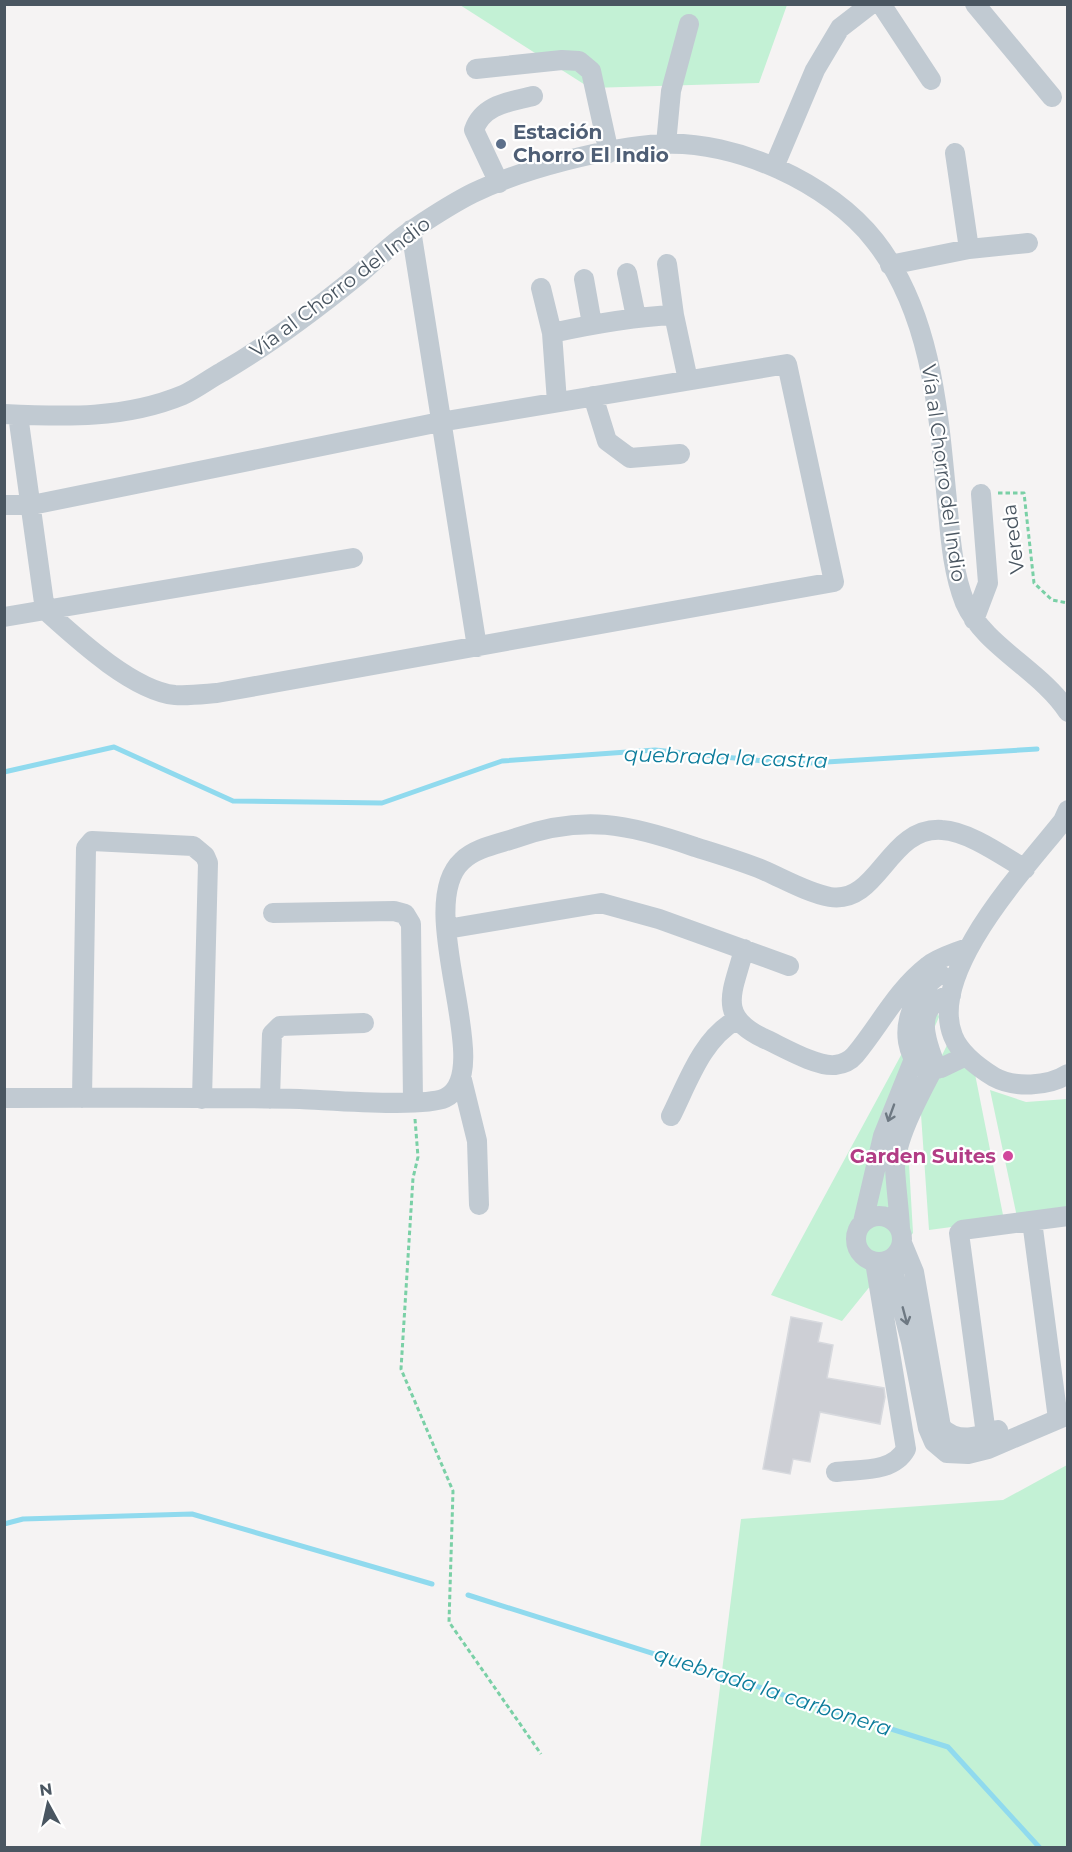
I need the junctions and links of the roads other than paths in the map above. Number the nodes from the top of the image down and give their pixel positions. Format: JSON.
{"nodes":[{"id":1,"x":871,"y":4,"type":"edge"},
{"id":2,"x":881,"y":4,"type":"edge"},
{"id":3,"x":975,"y":4,"type":"edge"},
{"id":4,"x":689,"y":24,"type":"dead end"},
{"id":5,"x":476,"y":69,"type":"dead end"},
{"id":6,"x":931,"y":80,"type":"dead end"},
{"id":7,"x":533,"y":96,"type":"dead end"},
{"id":8,"x":1052,"y":97,"type":"dead end"},
{"id":9,"x":666,"y":144,"type":"junction"},
{"id":10,"x":609,"y":153,"type":"junction"},
{"id":11,"x":955,"y":153,"type":"dead end"},
{"id":12,"x":774,"y":167,"type":"junction"},
{"id":13,"x":499,"y":183,"type":"junction"},
{"id":14,"x":411,"y":230,"type":"junction"},
{"id":15,"x":1028,"y":243,"type":"dead end"},
{"id":16,"x":969,"y":249,"type":"junction"},
{"id":17,"x":667,"y":264,"type":"dead end"},
{"id":18,"x":890,"y":265,"type":"junction"},
{"id":19,"x":627,"y":273,"type":"dead end"},
{"id":20,"x":584,"y":279,"type":"dead end"},
{"id":21,"x":541,"y":288,"type":"dead end"},
{"id":22,"x":674,"y":315,"type":"junction"},
{"id":23,"x":636,"y":316,"type":"junction"},
{"id":24,"x":592,"y":324,"type":"junction"},
{"id":25,"x":552,"y":333,"type":"junction"},
{"id":26,"x":688,"y":380,"type":"junction"},
{"id":27,"x":592,"y":396,"type":"junction"},
{"id":28,"x":558,"y":402,"type":"junction"},
{"id":29,"x":11,"y":414,"type":"edge"},
{"id":30,"x":440,"y":422,"type":"junction"},
{"id":31,"x":680,"y":453,"type":"dead end"},
{"id":32,"x":981,"y":494,"type":"road end"},
{"id":33,"x":4,"y":505,"type":"edge"},
{"id":34,"x":32,"y":505,"type":"junction"},
{"id":35,"x":353,"y":558,"type":"dead end"},
{"id":36,"x":45,"y":610,"type":"junction"},
{"id":37,"x":4,"y":617,"type":"edge"},
{"id":38,"x":975,"y":620,"type":"junction"},
{"id":39,"x":477,"y":647,"type":"junction"},
{"id":40,"x":1068,"y":712,"type":"edge"},
{"id":41,"x":1068,"y":810,"type":"edge"},
{"id":42,"x":1025,"y":869,"type":"junction"},
{"id":43,"x":273,"y":913,"type":"dead end"},
{"id":44,"x":447,"y":929,"type":"junction"},
{"id":45,"x":969,"y":947,"type":"junction"},
{"id":46,"x":744,"y":949,"type":"junction"},
{"id":47,"x":789,"y":966,"type":"dead end"},
{"id":48,"x":957,"y":971,"type":"junction"},
{"id":49,"x":951,"y":995,"type":"junction"},
{"id":50,"x":736,"y":1020,"type":"junction"},
{"id":51,"x":364,"y":1023,"type":"dead end"},
{"id":52,"x":966,"y":1056,"type":"junction"},
{"id":53,"x":914,"y":1059,"type":"junction"},
{"id":54,"x":935,"y":1069,"type":"junction"},
{"id":55,"x":1068,"y":1074,"type":"edge"},
{"id":56,"x":462,"y":1080,"type":"junction"},
{"id":57,"x":4,"y":1098,"type":"edge"},
{"id":58,"x":82,"y":1098,"type":"junction"},
{"id":59,"x":270,"y":1098,"type":"junction"},
{"id":60,"x":202,"y":1100,"type":"junction"},
{"id":61,"x":413,"y":1102,"type":"junction"},
{"id":62,"x":671,"y":1116,"type":"dead end"},
{"id":63,"x":479,"y":1205,"type":"dead end"},
{"id":64,"x":1068,"y":1216,"type":"edge"},
{"id":65,"x":1032,"y":1221,"type":"junction"},
{"id":66,"x":863,"y":1222,"type":"junction"},
{"id":67,"x":901,"y":1235,"type":"junction"},
{"id":68,"x":882,"y":1261,"type":"junction"},
{"id":69,"x":919,"y":1339,"type":"junction"},
{"id":70,"x":1062,"y":1411,"type":"edge"},
{"id":71,"x":987,"y":1442,"type":"junction"},
{"id":72,"x":836,"y":1472,"type":"dead end"}],
"edges":[{"from":1,"to":12,"type":"street"},
{"from":2,"to":6,"type":"street"},
{"from":3,"to":8,"type":"street"},
{"from":4,"to":9,"type":"street"},
{"from":5,"to":10,"type":"street"},
{"from":7,"to":13,"type":"street"},
{"from":9,"to":10,"type":"street","name":"Vía al Chorro del Indio"},
{"from":9,"to":12,"type":"street","name":"Vía al Chorro del Indio"},
{"from":10,"to":13,"type":"street","name":"Vía al Chorro del Indio"},
{"from":11,"to":16,"type":"street"},
{"from":12,"to":18,"type":"street","name":"Vía al Chorro del Indio"},
{"from":13,"to":14,"type":"street","name":"Vía al Chorro del Indio"},
{"from":14,"to":29,"type":"street","name":"Vía al Chorro del Indio"},
{"from":14,"to":30,"type":"street"},
{"from":15,"to":16,"type":"street"},
{"from":16,"to":18,"type":"street"},
{"from":17,"to":22,"type":"street"},
{"from":18,"to":38,"type":"street","name":"Vía al Chorro del Indio"},
{"from":19,"to":23,"type":"street"},
{"from":20,"to":24,"type":"street"},
{"from":21,"to":25,"type":"street"},
{"from":22,"to":23,"type":"street"},
{"from":22,"to":26,"type":"street"},
{"from":23,"to":24,"type":"street"},
{"from":24,"to":25,"type":"street"},
{"from":25,"to":28,"type":"street"},
{"from":26,"to":27,"type":"street"},
{"from":26,"to":39,"type":"street"},
{"from":27,"to":28,"type":"street"},
{"from":27,"to":31,"type":"street"},
{"from":28,"to":30,"type":"street"},
{"from":29,"to":34,"type":"street"},
{"from":30,"to":34,"type":"street"},
{"from":30,"to":39,"type":"street"},
{"from":32,"to":38,"type":"street"},
{"from":33,"to":34,"type":"street"},
{"from":34,"to":36,"type":"street"},
{"from":35,"to":36,"type":"street"},
{"from":36,"to":37,"type":"street"},
{"from":36,"to":39,"type":"street"},
{"from":38,"to":40,"type":"street","name":"Vía al Chorro del Indio"},
{"from":41,"to":42,"type":"street"},
{"from":42,"to":44,"type":"street"},
{"from":42,"to":45,"type":"street"},
{"from":43,"to":61,"type":"street"},
{"from":44,"to":46,"type":"street"},
{"from":44,"to":56,"type":"street"},
{"from":45,"to":48,"type":"street"},
{"from":45,"to":50,"type":"street"},
{"from":46,"to":47,"type":"street"},
{"from":46,"to":50,"type":"street"},
{"from":48,"to":49,"type":"street"},
{"from":48,"to":53,"type":"street"},
{"from":49,"to":52,"type":"street"},
{"from":49,"to":54,"type":"street"},
{"from":50,"to":62,"type":"street"},
{"from":51,"to":59,"type":"street"},
{"from":52,"to":54,"type":"street"},
{"from":52,"to":55,"type":"street"},
{"from":53,"to":54,"type":"street"},
{"from":53,"to":66,"type":"street","one_way":true},
{"from":54,"to":67,"type":"street"},
{"from":56,"to":61,"type":"street"},
{"from":56,"to":63,"type":"street"},
{"from":57,"to":58,"type":"street"},
{"from":58,"to":60,"type":"street"},
{"from":58,"to":60,"type":"street"},
{"from":59,"to":60,"type":"street"},
{"from":59,"to":61,"type":"street"},
{"from":64,"to":65,"type":"street"},
{"from":65,"to":70,"type":"street"},
{"from":65,"to":71,"type":"street"},
{"from":66,"to":67,"type":"street"},
{"from":66,"to":68,"type":"street"},
{"from":67,"to":68,"type":"street"},
{"from":67,"to":69,"type":"street"},
{"from":68,"to":69,"type":"street","one_way":true},
{"from":68,"to":72,"type":"street"},
{"from":69,"to":71,"type":"street"},
{"from":70,"to":71,"type":"street"}]}
